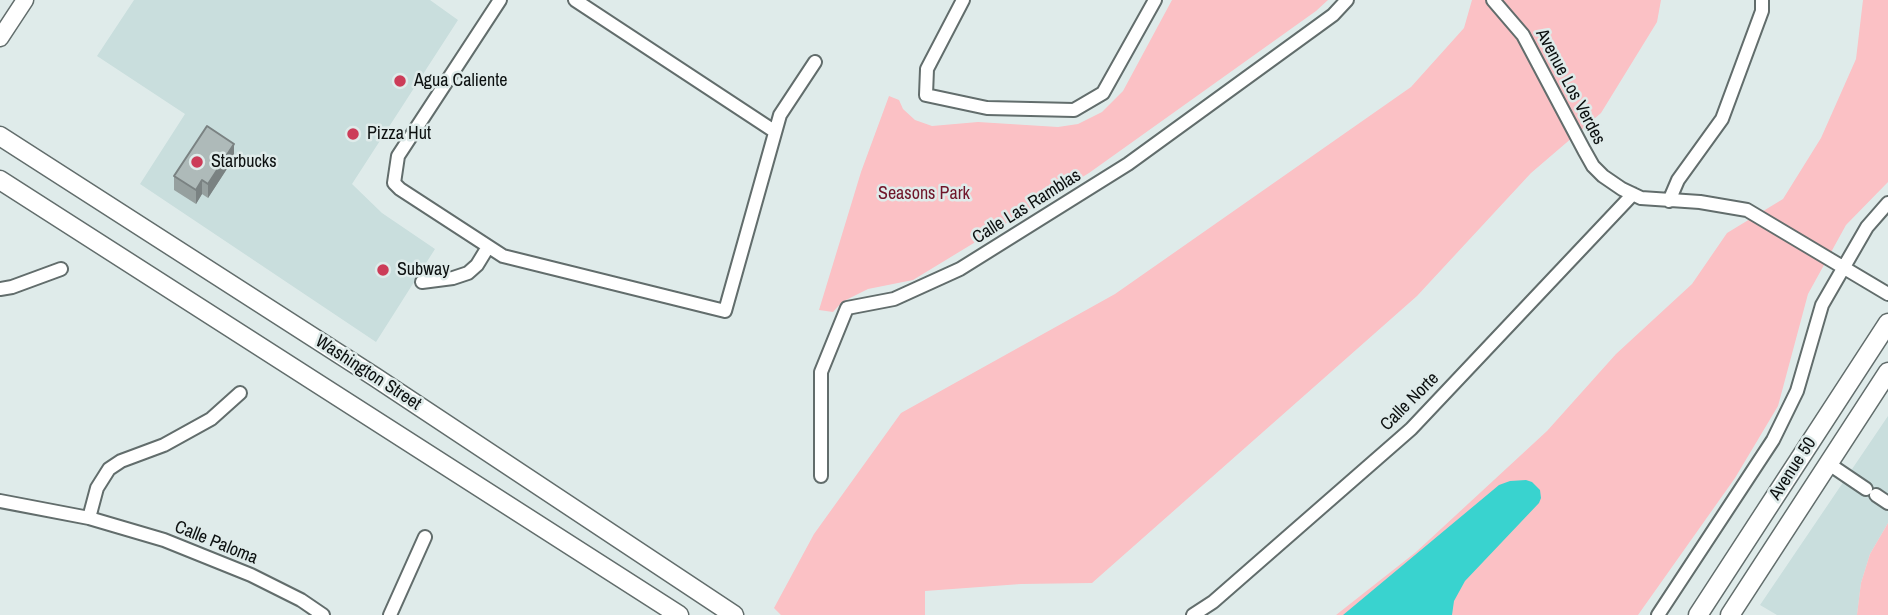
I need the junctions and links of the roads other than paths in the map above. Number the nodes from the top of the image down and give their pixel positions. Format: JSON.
{"nodes":[{"id":1,"x":25,"y":0,"type":"edge"},
{"id":2,"x":500,"y":0,"type":"edge"},
{"id":3,"x":575,"y":0,"type":"edge"},
{"id":4,"x":963,"y":0,"type":"edge"},
{"id":5,"x":1155,"y":0,"type":"edge"},
{"id":6,"x":1347,"y":0,"type":"edge"},
{"id":7,"x":1493,"y":0,"type":"edge"},
{"id":8,"x":1762,"y":0,"type":"edge"},
{"id":9,"x":0,"y":38,"type":"edge"},
{"id":10,"x":815,"y":62,"type":"dead end"},
{"id":11,"x":774,"y":131,"type":"junction"},
{"id":12,"x":0,"y":136,"type":"edge"},
{"id":13,"x":0,"y":180,"type":"edge"},
{"id":14,"x":1633,"y":194,"type":"junction"},
{"id":15,"x":1669,"y":201,"type":"junction"},
{"id":16,"x":1888,"y":203,"type":"edge"},
{"id":17,"x":488,"y":247,"type":"junction"},
{"id":18,"x":1843,"y":268,"type":"junction"},
{"id":19,"x":61,"y":269,"type":"dead end"},
{"id":20,"x":422,"y":282,"type":"dead end"},
{"id":21,"x":0,"y":289,"type":"edge"},
{"id":22,"x":1888,"y":294,"type":"edge"},
{"id":23,"x":1888,"y":323,"type":"edge"},
{"id":24,"x":1888,"y":372,"type":"edge"},
{"id":25,"x":240,"y":393,"type":"dead end"},
{"id":26,"x":1829,"y":464,"type":"junction"},
{"id":27,"x":821,"y":476,"type":"dead end"},
{"id":28,"x":0,"y":501,"type":"edge"},
{"id":29,"x":1888,"y":503,"type":"edge"},
{"id":30,"x":89,"y":518,"type":"junction"},
{"id":31,"x":425,"y":537,"type":"dead end"},
{"id":32,"x":323,"y":615,"type":"edge"},
{"id":33,"x":390,"y":615,"type":"edge"},
{"id":34,"x":680,"y":615,"type":"edge"},
{"id":35,"x":734,"y":615,"type":"edge"},
{"id":36,"x":1194,"y":615,"type":"edge"},
{"id":37,"x":1658,"y":615,"type":"edge"},
{"id":38,"x":1698,"y":615,"type":"edge"},
{"id":39,"x":1730,"y":615,"type":"edge"}],
"edges":[{"from":1,"to":9,"type":"street"},
{"from":2,"to":17,"type":"street"},
{"from":3,"to":11,"type":"street"},
{"from":4,"to":5,"type":"street"},
{"from":6,"to":27,"type":"street","name":"Calle Las Ramblas"},
{"from":7,"to":14,"type":"street","name":"Avenue Los Verdes"},
{"from":8,"to":15,"type":"street"},
{"from":10,"to":11,"type":"street"},
{"from":11,"to":17,"type":"street"},
{"from":12,"to":35,"type":"main road","name":"Washington Street"},
{"from":13,"to":34,"type":"main road","name":"Washington Street"},
{"from":14,"to":15,"type":"street","name":"Avenue Los Verdes"},
{"from":14,"to":36,"type":"street","name":"Calle Norte"},
{"from":15,"to":18,"type":"street","name":"Avenue Los Verdes"},
{"from":16,"to":18,"type":"street"},
{"from":17,"to":20,"type":"street"},
{"from":18,"to":22,"type":"street","name":"Avenue Los Verdes"},
{"from":18,"to":37,"type":"street"},
{"from":19,"to":21,"type":"street"},
{"from":23,"to":38,"type":"main road","name":"Avenue 50"},
{"from":24,"to":26,"type":"main road","name":"Avenue 50"},
{"from":25,"to":30,"type":"street"},
{"from":26,"to":29,"type":"street"},
{"from":26,"to":39,"type":"main road","name":"Avenue 50"},
{"from":28,"to":30,"type":"street","name":"Calle Paloma"},
{"from":30,"to":32,"type":"street","name":"Calle Paloma"},
{"from":31,"to":33,"type":"street"}]}
